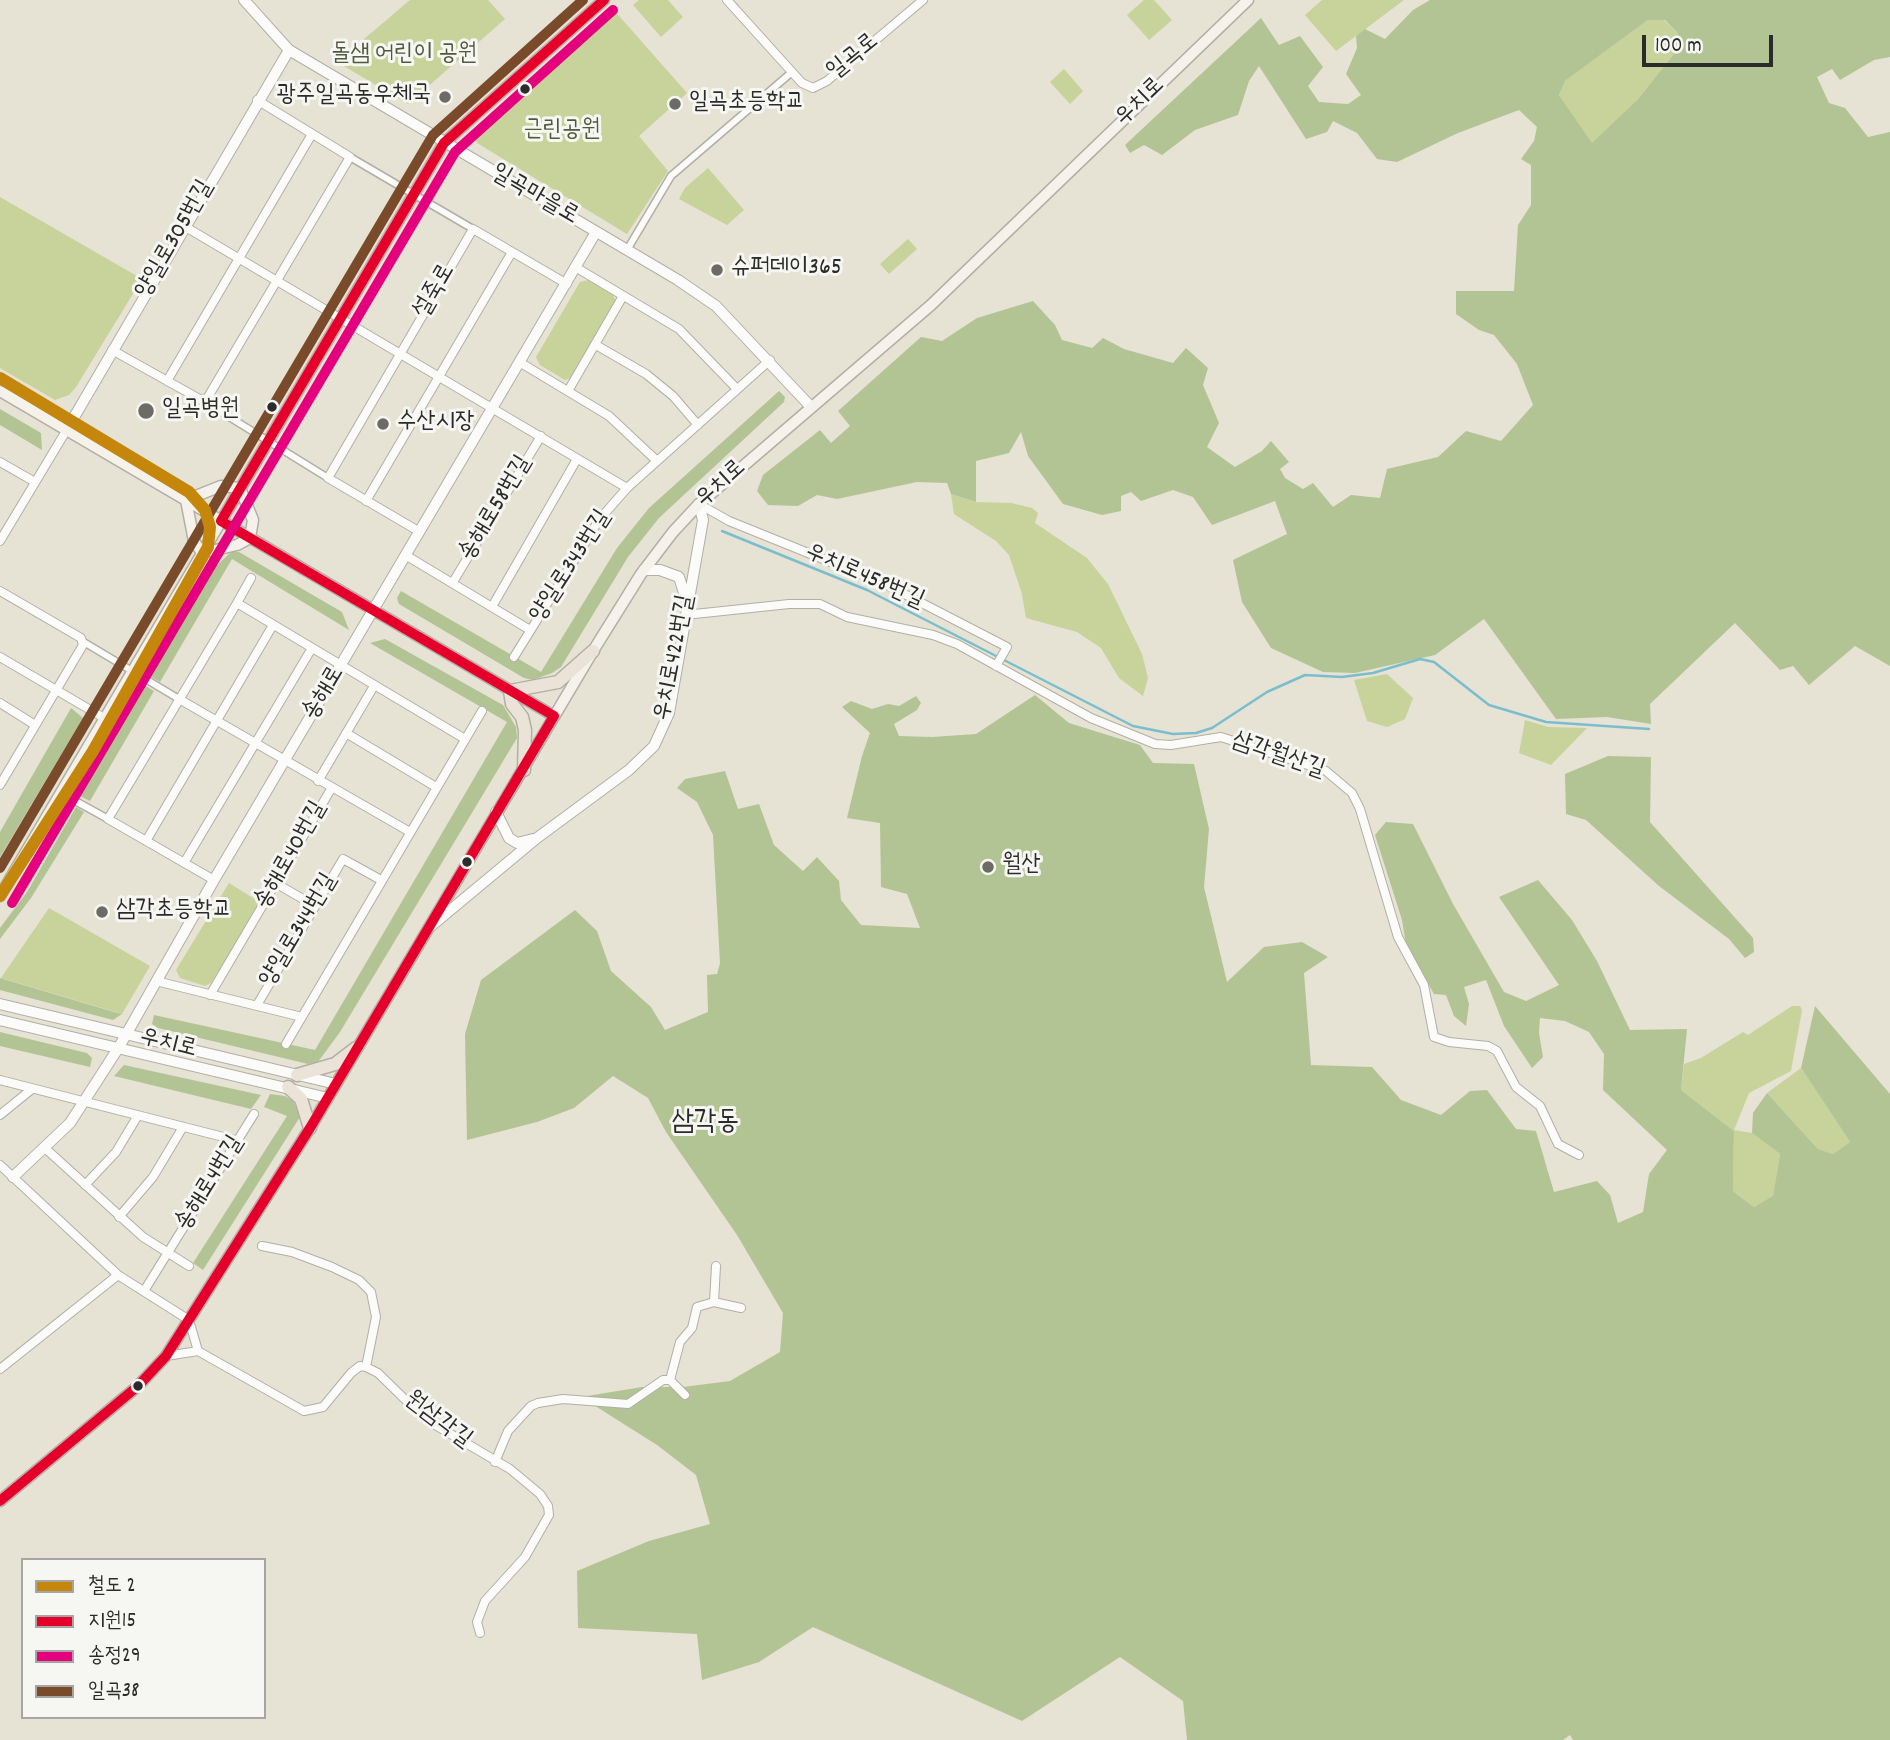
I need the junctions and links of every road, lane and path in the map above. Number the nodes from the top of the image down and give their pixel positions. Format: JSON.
{"nodes":[{"id":1,"x":244,"y":0,"type":"edge"},
{"id":2,"x":604,"y":0,"type":"edge"},
{"id":3,"x":727,"y":0,"type":"edge"},
{"id":4,"x":923,"y":0,"type":"edge"},
{"id":5,"x":1244,"y":1,"type":"edge"},
{"id":6,"x":289,"y":50,"type":"junction"},
{"id":7,"x":792,"y":72,"type":"junction"},
{"id":8,"x":257,"y":100,"type":"junction"},
{"id":9,"x":312,"y":134,"type":"junction"},
{"id":10,"x":444,"y":143,"type":"junction"},
{"id":11,"x":350,"y":157,"type":"junction"},
{"id":12,"x":412,"y":194,"type":"junction"},
{"id":13,"x":184,"y":226,"type":"junction"},
{"id":14,"x":473,"y":229,"type":"junction"},
{"id":15,"x":596,"y":232,"type":"junction"},
{"id":16,"x":627,"y":250,"type":"junction"},
{"id":17,"x":512,"y":252,"type":"junction"},
{"id":18,"x":238,"y":259,"type":"junction"},
{"id":19,"x":577,"y":268,"type":"junction"},
{"id":20,"x":276,"y":282,"type":"junction"},
{"id":21,"x":568,"y":284,"type":"junction"},
{"id":22,"x":624,"y":296,"type":"junction"},
{"id":23,"x":339,"y":319,"type":"junction"},
{"id":24,"x":596,"y":345,"type":"junction"},
{"id":25,"x":112,"y":350,"type":"junction"},
{"id":26,"x":400,"y":355,"type":"junction"},
{"id":27,"x":770,"y":360,"type":"junction"},
{"id":28,"x":521,"y":363,"type":"junction"},
{"id":29,"x":440,"y":377,"type":"junction"},
{"id":30,"x":167,"y":381,"type":"junction"},
{"id":31,"x":737,"y":389,"type":"junction"},
{"id":32,"x":0,"y":391,"type":"edge"},
{"id":33,"x":568,"y":391,"type":"junction"},
{"id":34,"x":205,"y":402,"type":"junction"},
{"id":35,"x":811,"y":407,"type":"junction"},
{"id":36,"x":494,"y":408,"type":"junction"},
{"id":37,"x":698,"y":425,"type":"junction"},
{"id":38,"x":66,"y":431,"type":"junction"},
{"id":39,"x":541,"y":436,"type":"junction"},
{"id":40,"x":266,"y":440,"type":"junction"},
{"id":41,"x":577,"y":459,"type":"junction"},
{"id":42,"x":657,"y":461,"type":"junction"},
{"id":43,"x":1,"y":466,"type":"edge"},
{"id":44,"x":328,"y":478,"type":"junction"},
{"id":45,"x":35,"y":482,"type":"junction"},
{"id":46,"x":240,"y":488,"type":"junction"},
{"id":47,"x":627,"y":488,"type":"junction"},
{"id":48,"x":187,"y":500,"type":"junction"},
{"id":49,"x":366,"y":501,"type":"junction"},
{"id":50,"x":699,"y":504,"type":"junction"},
{"id":51,"x":221,"y":521,"type":"junction"},
{"id":52,"x":420,"y":531,"type":"junction"},
{"id":53,"x":250,"y":538,"type":"junction"},
{"id":54,"x":0,"y":541,"type":"edge"},
{"id":55,"x":202,"y":553,"type":"junction"},
{"id":56,"x":407,"y":556,"type":"junction"},
{"id":57,"x":644,"y":570,"type":"junction"},
{"id":58,"x":251,"y":578,"type":"dead end"},
{"id":59,"x":453,"y":582,"type":"junction"},
{"id":60,"x":0,"y":591,"type":"edge"},
{"id":61,"x":237,"y":603,"type":"junction"},
{"id":62,"x":492,"y":605,"type":"junction"},
{"id":63,"x":685,"y":611,"type":"junction"},
{"id":64,"x":374,"y":612,"type":"junction"},
{"id":65,"x":273,"y":625,"type":"junction"},
{"id":66,"x":530,"y":630,"type":"junction"},
{"id":67,"x":82,"y":641,"type":"junction"},
{"id":68,"x":312,"y":648,"type":"junction"},
{"id":69,"x":593,"y":651,"type":"junction"},
{"id":70,"x":0,"y":657,"type":"edge"},
{"id":71,"x":514,"y":657,"type":"dead end"},
{"id":72,"x":996,"y":666,"type":"junction"},
{"id":73,"x":341,"y":667,"type":"junction"},
{"id":74,"x":131,"y":671,"type":"junction"},
{"id":75,"x":374,"y":686,"type":"junction"},
{"id":76,"x":55,"y":690,"type":"junction"},
{"id":77,"x":510,"y":691,"type":"junction"},
{"id":78,"x":179,"y":699,"type":"junction"},
{"id":79,"x":0,"y":703,"type":"edge"},
{"id":80,"x":482,"y":711,"type":"dead end"},
{"id":81,"x":554,"y":716,"type":"junction"},
{"id":82,"x":104,"y":718,"type":"junction"},
{"id":83,"x":216,"y":720,"type":"junction"},
{"id":84,"x":35,"y":725,"type":"junction"},
{"id":85,"x":346,"y":733,"type":"junction"},
{"id":86,"x":465,"y":739,"type":"junction"},
{"id":87,"x":255,"y":743,"type":"junction"},
{"id":88,"x":285,"y":761,"type":"junction"},
{"id":89,"x":524,"y":770,"type":"junction"},
{"id":90,"x":318,"y":781,"type":"junction"},
{"id":91,"x":0,"y":785,"type":"edge"},
{"id":92,"x":436,"y":787,"type":"junction"},
{"id":93,"x":331,"y":789,"type":"junction"},
{"id":94,"x":61,"y":793,"type":"junction"},
{"id":95,"x":496,"y":812,"type":"junction"},
{"id":96,"x":108,"y":819,"type":"junction"},
{"id":97,"x":410,"y":832,"type":"junction"},
{"id":98,"x":537,"y":838,"type":"junction"},
{"id":99,"x":146,"y":841,"type":"junction"},
{"id":100,"x":184,"y":863,"type":"junction"},
{"id":101,"x":0,"y":873,"type":"edge"},
{"id":102,"x":214,"y":880,"type":"junction"},
{"id":103,"x":381,"y":880,"type":"junction"},
{"id":104,"x":10,"y":882,"type":"junction"},
{"id":105,"x":276,"y":884,"type":"junction"},
{"id":106,"x":0,"y":896,"type":"edge"},
{"id":107,"x":315,"y":906,"type":"junction"},
{"id":108,"x":427,"y":930,"type":"junction"},
{"id":109,"x":156,"y":981,"type":"junction"},
{"id":110,"x":210,"y":995,"type":"junction"},
{"id":111,"x":0,"y":1004,"type":"edge"},
{"id":112,"x":257,"y":1005,"type":"junction"},
{"id":113,"x":302,"y":1017,"type":"junction"},
{"id":114,"x":0,"y":1020,"type":"edge"},
{"id":115,"x":127,"y":1035,"type":"junction"},
{"id":116,"x":286,"y":1044,"type":"dead end"},
{"id":117,"x":120,"y":1047,"type":"junction"},
{"id":118,"x":356,"y":1048,"type":"junction"},
{"id":119,"x":297,"y":1075,"type":"junction"},
{"id":120,"x":0,"y":1080,"type":"edge"},
{"id":121,"x":336,"y":1084,"type":"junction"},
{"id":122,"x":288,"y":1087,"type":"junction"},
{"id":123,"x":32,"y":1090,"type":"junction"},
{"id":124,"x":328,"y":1098,"type":"junction"},
{"id":125,"x":86,"y":1102,"type":"junction"},
{"id":126,"x":254,"y":1114,"type":"dead end"},
{"id":127,"x":0,"y":1115,"type":"edge"},
{"id":128,"x":137,"y":1116,"type":"junction"},
{"id":129,"x":183,"y":1127,"type":"junction"},
{"id":130,"x":310,"y":1128,"type":"junction"},
{"id":131,"x":239,"y":1141,"type":"junction"},
{"id":132,"x":46,"y":1149,"type":"junction"},
{"id":133,"x":1579,"y":1155,"type":"dead end"},
{"id":134,"x":0,"y":1165,"type":"edge"},
{"id":135,"x":13,"y":1177,"type":"junction"},
{"id":136,"x":85,"y":1185,"type":"junction"},
{"id":137,"x":119,"y":1217,"type":"junction"},
{"id":138,"x":262,"y":1246,"type":"dead end"},
{"id":139,"x":167,"y":1253,"type":"junction"},
{"id":140,"x":189,"y":1266,"type":"dead end"},
{"id":141,"x":716,"y":1266,"type":"dead end"},
{"id":142,"x":118,"y":1275,"type":"junction"},
{"id":143,"x":144,"y":1292,"type":"junction"},
{"id":144,"x":714,"y":1302,"type":"junction"},
{"id":145,"x":741,"y":1308,"type":"dead end"},
{"id":146,"x":189,"y":1320,"type":"junction"},
{"id":147,"x":198,"y":1350,"type":"junction"},
{"id":148,"x":166,"y":1356,"type":"junction"},
{"id":149,"x":366,"y":1367,"type":"junction"},
{"id":150,"x":0,"y":1369,"type":"edge"},
{"id":151,"x":670,"y":1380,"type":"junction"},
{"id":152,"x":685,"y":1395,"type":"dead end"},
{"id":153,"x":495,"y":1462,"type":"junction"},
{"id":154,"x":0,"y":1501,"type":"edge"},
{"id":155,"x":480,"y":1633,"type":"dead end"}],
"edges":[{"from":1,"to":6,"type":"street","name":"일곡마을로"},
{"from":2,"to":10,"type":"main road"},
{"from":3,"to":7,"type":"street","name":"일곡로"},
{"from":4,"to":7,"type":"street","name":"일곡로"},
{"from":5,"to":35,"type":"main road","name":"우치로"},
{"from":6,"to":8,"type":"street","name":"양일로305번길"},
{"from":6,"to":10,"type":"street","name":"일곡마을로"},
{"from":7,"to":16,"type":"street"},
{"from":8,"to":9,"type":"street"},
{"from":8,"to":13,"type":"street","name":"양일로305번길"},
{"from":9,"to":11,"type":"street"},
{"from":9,"to":18,"type":"street"},
{"from":10,"to":12,"type":"main road"},
{"from":10,"to":15,"type":"street","name":"일곡마을로"},
{"from":11,"to":12,"type":"street"},
{"from":11,"to":20,"type":"street"},
{"from":12,"to":14,"type":"street"},
{"from":12,"to":23,"type":"main road"},
{"from":13,"to":18,"type":"street"},
{"from":13,"to":25,"type":"street","name":"양일로305번길"},
{"from":14,"to":17,"type":"street"},
{"from":14,"to":26,"type":"street","name":"설죽로"},
{"from":15,"to":16,"type":"street","name":"일곡마을로"},
{"from":15,"to":19,"type":"street","name":"송해로"},
{"from":16,"to":27,"type":"street","name":"일곡마을로"},
{"from":17,"to":21,"type":"street"},
{"from":17,"to":29,"type":"street","name":"설죽로"},
{"from":18,"to":20,"type":"street"},
{"from":18,"to":30,"type":"street"},
{"from":19,"to":21,"type":"street","name":"송해로"},
{"from":19,"to":22,"type":"street"},
{"from":20,"to":23,"type":"street"},
{"from":20,"to":34,"type":"street"},
{"from":21,"to":28,"type":"street","name":"송해로"},
{"from":22,"to":24,"type":"street"},
{"from":22,"to":31,"type":"street"},
{"from":23,"to":26,"type":"street"},
{"from":23,"to":40,"type":"main road"},
{"from":24,"to":33,"type":"street"},
{"from":24,"to":37,"type":"street"},
{"from":25,"to":30,"type":"street"},
{"from":25,"to":38,"type":"street","name":"양일로305번길"},
{"from":26,"to":29,"type":"street"},
{"from":26,"to":44,"type":"street","name":"설죽로"},
{"from":27,"to":31,"type":"street","name":"양일로343번길"},
{"from":27,"to":35,"type":"street","name":"일곡마을로"},
{"from":28,"to":33,"type":"street"},
{"from":28,"to":36,"type":"street","name":"송해로"},
{"from":29,"to":36,"type":"street"},
{"from":29,"to":49,"type":"street","name":"설죽로"},
{"from":30,"to":34,"type":"street"},
{"from":31,"to":37,"type":"street","name":"양일로343번길"},
{"from":32,"to":38,"type":"main road"},
{"from":33,"to":42,"type":"street"},
{"from":34,"to":40,"type":"street"},
{"from":35,"to":50,"type":"main road","name":"우치로"},
{"from":36,"to":39,"type":"street"},
{"from":36,"to":52,"type":"street","name":"송해로"},
{"from":37,"to":42,"type":"street","name":"양일로343번길"},
{"from":38,"to":45,"type":"street"},
{"from":38,"to":48,"type":"main road"},
{"from":39,"to":41,"type":"street"},
{"from":39,"to":59,"type":"street","name":"송해로58번길"},
{"from":40,"to":44,"type":"street"},
{"from":40,"to":46,"type":"main road"},
{"from":41,"to":47,"type":"street"},
{"from":41,"to":62,"type":"street","name":"송해로58번길"},
{"from":42,"to":47,"type":"street","name":"양일로343번길"},
{"from":43,"to":45,"type":"street"},
{"from":44,"to":49,"type":"street"},
{"from":45,"to":54,"type":"street"},
{"from":46,"to":48,"type":"main road"},
{"from":46,"to":51,"type":"main road"},
{"from":46,"to":53,"type":"main road"},
{"from":47,"to":66,"type":"street","name":"양일로343번길"},
{"from":48,"to":51,"type":"main road"},
{"from":48,"to":55,"type":"main road"},
{"from":49,"to":52,"type":"street"},
{"from":50,"to":57,"type":"main road","name":"우치로"},
{"from":50,"to":63,"type":"street","name":"우치로422번길"},
{"from":50,"to":72,"type":"street","name":"우치로458번길"},
{"from":51,"to":53,"type":"main road"},
{"from":51,"to":55,"type":"main road"},
{"from":52,"to":56,"type":"street","name":"송해로"},
{"from":53,"to":55,"type":"main road"},
{"from":53,"to":64,"type":"main road"},
{"from":55,"to":74,"type":"main road"},
{"from":56,"to":59,"type":"street","name":"송해로58번길"},
{"from":56,"to":64,"type":"street","name":"송해로"},
{"from":57,"to":63,"type":"street"},
{"from":57,"to":69,"type":"main road","name":"우치로"},
{"from":58,"to":61,"type":"street"},
{"from":59,"to":62,"type":"street","name":"송해로58번길"},
{"from":60,"to":67,"type":"street"},
{"from":61,"to":65,"type":"street"},
{"from":61,"to":78,"type":"street"},
{"from":62,"to":66,"type":"street","name":"송해로58번길"},
{"from":63,"to":72,"type":"street","name":"삼각월산길"},
{"from":63,"to":98,"type":"street","name":"우치로422번길"},
{"from":64,"to":73,"type":"street","name":"송해로"},
{"from":64,"to":77,"type":"main road"},
{"from":65,"to":68,"type":"street"},
{"from":65,"to":83,"type":"street"},
{"from":66,"to":71,"type":"street","name":"양일로343번길"},
{"from":67,"to":74,"type":"street"},
{"from":67,"to":76,"type":"street"},
{"from":68,"to":73,"type":"street"},
{"from":68,"to":87,"type":"street"},
{"from":69,"to":77,"type":"main road"},
{"from":69,"to":81,"type":"main road","name":"우치로"},
{"from":70,"to":76,"type":"street"},
{"from":72,"to":133,"type":"street","name":"삼각월산길"},
{"from":73,"to":75,"type":"street"},
{"from":73,"to":88,"type":"street","name":"송해로"},
{"from":74,"to":78,"type":"street"},
{"from":74,"to":82,"type":"main road"},
{"from":75,"to":85,"type":"street","name":"송해로40번길"},
{"from":75,"to":86,"type":"street"},
{"from":76,"to":82,"type":"street"},
{"from":76,"to":84,"type":"street"},
{"from":77,"to":81,"type":"main road"},
{"from":77,"to":89,"type":"main road"},
{"from":78,"to":83,"type":"street","name":"송해로40번길"},
{"from":78,"to":96,"type":"street"},
{"from":79,"to":84,"type":"street"},
{"from":80,"to":86,"type":"street","name":"양일로344번길"},
{"from":81,"to":89,"type":"main road","name":"우치로"},
{"from":82,"to":94,"type":"main road"},
{"from":83,"to":87,"type":"street","name":"송해로40번길"},
{"from":83,"to":99,"type":"street"},
{"from":84,"to":91,"type":"street"},
{"from":85,"to":90,"type":"street","name":"송해로40번길"},
{"from":85,"to":92,"type":"street"},
{"from":86,"to":92,"type":"street","name":"양일로344번길"},
{"from":87,"to":88,"type":"street","name":"송해로40번길"},
{"from":87,"to":100,"type":"street"},
{"from":88,"to":90,"type":"street","name":"송해로40번길"},
{"from":88,"to":102,"type":"street","name":"송해로"},
{"from":89,"to":95,"type":"main road","name":"우치로"},
{"from":90,"to":93,"type":"street","name":"송해로40번길"},
{"from":92,"to":97,"type":"street","name":"양일로344번길"},
{"from":93,"to":97,"type":"street","name":"송해로40번길"},
{"from":93,"to":105,"type":"street","name":"송해로40번길"},
{"from":94,"to":96,"type":"street"},
{"from":94,"to":104,"type":"main road"},
{"from":95,"to":98,"type":"street"},
{"from":95,"to":108,"type":"main road","name":"우치로"},
{"from":96,"to":99,"type":"street"},
{"from":97,"to":103,"type":"street","name":"양일로344번길"},
{"from":98,"to":108,"type":"street","name":"우치로422번길"},
{"from":99,"to":100,"type":"street"},
{"from":100,"to":102,"type":"street"},
{"from":101,"to":104,"type":"street"},
{"from":102,"to":109,"type":"street","name":"송해로"},
{"from":103,"to":107,"type":"street","name":"양일로344번길"},
{"from":103,"to":113,"type":"street","name":"양일로344번길"},
{"from":104,"to":106,"type":"main road"},
{"from":105,"to":107,"type":"street"},
{"from":105,"to":110,"type":"street","name":"송해로40번길"},
{"from":107,"to":112,"type":"street","name":"양일로344번길"},
{"from":108,"to":118,"type":"main road","name":"우치로"},
{"from":109,"to":110,"type":"street"},
{"from":109,"to":115,"type":"street","name":"송해로"},
{"from":110,"to":112,"type":"street"},
{"from":111,"to":115,"type":"street","name":"우치로"},
{"from":112,"to":113,"type":"street"},
{"from":113,"to":116,"type":"street","name":"양일로344번길"},
{"from":114,"to":117,"type":"street","name":"우치로"},
{"from":115,"to":117,"type":"street","name":"송해로"},
{"from":115,"to":119,"type":"street","name":"우치로"},
{"from":117,"to":122,"type":"street","name":"우치로"},
{"from":117,"to":125,"type":"street","name":"송해로"},
{"from":118,"to":119,"type":"main road"},
{"from":118,"to":121,"type":"main road","name":"우치로"},
{"from":119,"to":121,"type":"street","name":"우치로"},
{"from":120,"to":123,"type":"street"},
{"from":121,"to":124,"type":"main road","name":"우치로"},
{"from":122,"to":124,"type":"street","name":"우치로"},
{"from":122,"to":130,"type":"main road"},
{"from":123,"to":125,"type":"street"},
{"from":123,"to":127,"type":"street"},
{"from":124,"to":130,"type":"main road","name":"우치로"},
{"from":125,"to":128,"type":"street"},
{"from":125,"to":132,"type":"street","name":"송해로"},
{"from":126,"to":131,"type":"street","name":"송해로4번길"},
{"from":128,"to":129,"type":"street"},
{"from":128,"to":136,"type":"street"},
{"from":129,"to":131,"type":"street"},
{"from":129,"to":137,"type":"street"},
{"from":130,"to":146,"type":"main road","name":"우치로"},
{"from":131,"to":139,"type":"street","name":"송해로4번길"},
{"from":132,"to":135,"type":"street","name":"송해로"},
{"from":132,"to":136,"type":"street","name":"송해로4번길"},
{"from":134,"to":135,"type":"street"},
{"from":135,"to":142,"type":"street"},
{"from":136,"to":137,"type":"street","name":"송해로4번길"},
{"from":137,"to":139,"type":"street","name":"송해로4번길"},
{"from":138,"to":149,"type":"street"},
{"from":139,"to":140,"type":"street","name":"송해로4번길"},
{"from":139,"to":143,"type":"street","name":"송해로4번길"},
{"from":141,"to":144,"type":"street"},
{"from":142,"to":143,"type":"street"},
{"from":142,"to":150,"type":"street"},
{"from":143,"to":146,"type":"street"},
{"from":144,"to":145,"type":"street"},
{"from":144,"to":151,"type":"street"},
{"from":146,"to":147,"type":"street"},
{"from":146,"to":148,"type":"main road","name":"우치로"},
{"from":147,"to":148,"type":"street"},
{"from":147,"to":149,"type":"street"},
{"from":148,"to":154,"type":"main road","name":"우치로"},
{"from":149,"to":153,"type":"street","name":"원삼각길"},
{"from":151,"to":152,"type":"street"},
{"from":151,"to":153,"type":"street"},
{"from":153,"to":155,"type":"street","name":"원삼각길"}]}
